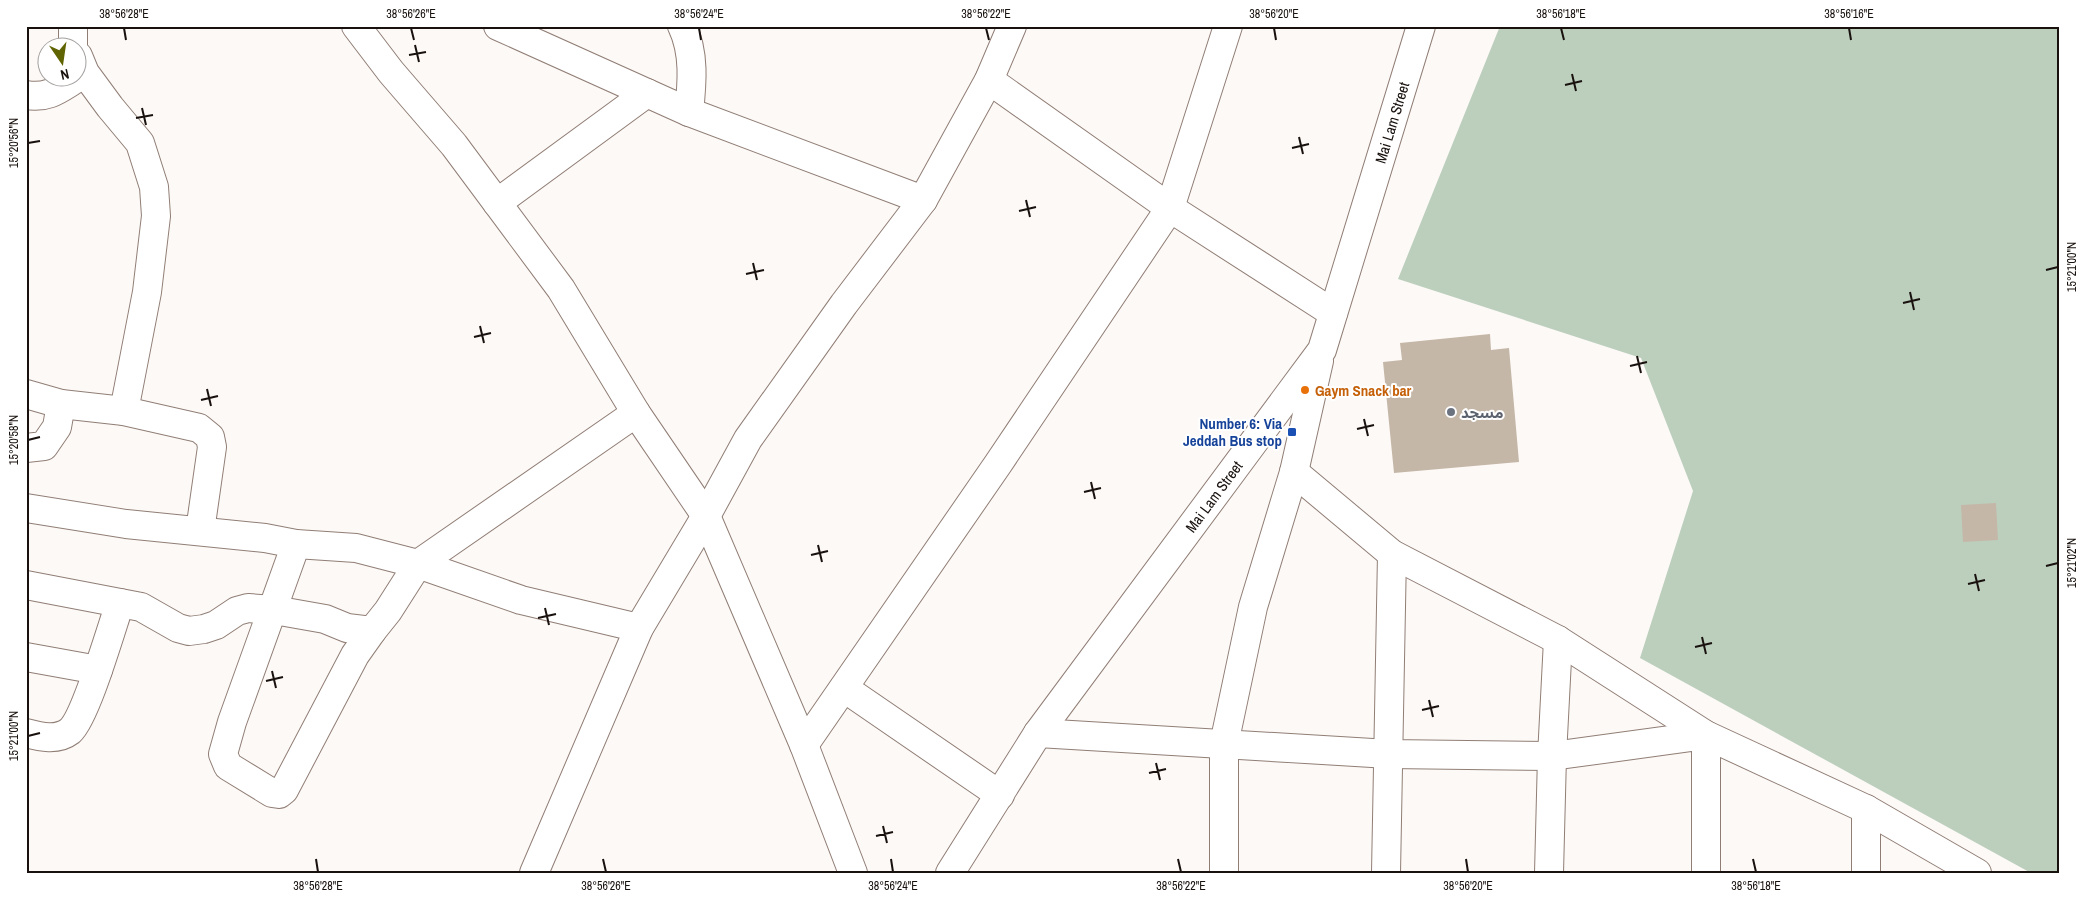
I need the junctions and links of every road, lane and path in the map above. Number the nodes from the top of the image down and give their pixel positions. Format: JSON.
{"nodes":[{"id":1,"x":356,"y":26,"type":"edge"},
{"id":2,"x":498,"y":26,"type":"edge"},
{"id":3,"x":682,"y":26,"type":"edge"},
{"id":4,"x":1012,"y":26,"type":"edge"},
{"id":5,"x":1228,"y":26,"type":"edge"},
{"id":6,"x":1421,"y":26,"type":"edge"},
{"id":7,"x":989,"y":80,"type":"junction"},
{"id":8,"x":88,"y":81,"type":"edge"},
{"id":9,"x":58,"y":88,"type":"edge"},
{"id":10,"x":647,"y":93,"type":"junction"},
{"id":11,"x":26,"y":95,"type":"edge"},
{"id":12,"x":689,"y":112,"type":"junction"},
{"id":13,"x":923,"y":200,"type":"junction"},
{"id":14,"x":497,"y":203,"type":"junction"},
{"id":15,"x":1170,"y":208,"type":"junction"},
{"id":16,"x":1333,"y":313,"type":"junction"},
{"id":17,"x":1322,"y":350,"type":"junction"},
{"id":18,"x":26,"y":394,"type":"edge"},
{"id":19,"x":61,"y":404,"type":"junction"},
{"id":20,"x":124,"y":411,"type":"junction"},
{"id":21,"x":636,"y":413,"type":"junction"},
{"id":22,"x":26,"y":448,"type":"edge"},
{"id":23,"x":1294,"y":472,"type":"junction"},
{"id":24,"x":26,"y":508,"type":"edge"},
{"id":25,"x":706,"y":516,"type":"junction"},
{"id":26,"x":200,"y":531,"type":"junction"},
{"id":27,"x":296,"y":544,"type":"junction"},
{"id":28,"x":1392,"y":554,"type":"junction"},
{"id":29,"x":418,"y":564,"type":"junction"},
{"id":30,"x":26,"y":585,"type":"edge"},
{"id":31,"x":120,"y":603,"type":"junction"},
{"id":32,"x":274,"y":610,"type":"junction"},
{"id":33,"x":638,"y":628,"type":"junction"},
{"id":34,"x":372,"y":631,"type":"junction"},
{"id":35,"x":1558,"y":640,"type":"junction"},
{"id":36,"x":26,"y":657,"type":"edge"},
{"id":37,"x":98,"y":670,"type":"junction"},
{"id":38,"x":844,"y":688,"type":"junction"},
{"id":39,"x":1038,"y":732,"type":"junction"},
{"id":40,"x":26,"y":733,"type":"edge"},
{"id":41,"x":1706,"y":734,"type":"junction"},
{"id":42,"x":1224,"y":744,"type":"junction"},
{"id":43,"x":804,"y":746,"type":"junction"},
{"id":44,"x":1389,"y":754,"type":"junction"},
{"id":45,"x":1552,"y":756,"type":"junction"},
{"id":46,"x":1000,"y":795,"type":"junction"},
{"id":47,"x":1866,"y":809,"type":"junction"},
{"id":48,"x":956,"y":868,"type":"edge"},
{"id":49,"x":534,"y":873,"type":"edge"},
{"id":50,"x":853,"y":873,"type":"edge"},
{"id":51,"x":1224,"y":873,"type":"edge"},
{"id":52,"x":1386,"y":873,"type":"edge"},
{"id":53,"x":1549,"y":873,"type":"edge"},
{"id":54,"x":1706,"y":873,"type":"edge"},
{"id":55,"x":1866,"y":873,"type":"edge"},
{"id":56,"x":1977,"y":873,"type":"edge"}],
"edges":[{"from":1,"to":14,"type":"street"},
{"from":2,"to":10,"type":"street"},
{"from":3,"to":12,"type":"street"},
{"from":4,"to":7,"type":"street"},
{"from":5,"to":15,"type":"street"},
{"from":6,"to":16,"type":"street","name":"Mai Lam Street"},
{"from":7,"to":13,"type":"street"},
{"from":7,"to":15,"type":"street"},
{"from":8,"to":20,"type":"street"},
{"from":9,"to":11,"type":"street"},
{"from":10,"to":12,"type":"street"},
{"from":10,"to":14,"type":"street"},
{"from":12,"to":13,"type":"street"},
{"from":13,"to":25,"type":"street"},
{"from":14,"to":21,"type":"street"},
{"from":15,"to":16,"type":"street"},
{"from":15,"to":38,"type":"street"},
{"from":16,"to":17,"type":"street","name":"Mai Lam Street"},
{"from":17,"to":23,"type":"street"},
{"from":17,"to":39,"type":"street","name":"Mai Lam Street"},
{"from":18,"to":19,"type":"street"},
{"from":19,"to":20,"type":"street"},
{"from":19,"to":22,"type":"street"},
{"from":20,"to":26,"type":"street"},
{"from":21,"to":25,"type":"street"},
{"from":21,"to":29,"type":"street"},
{"from":23,"to":28,"type":"street"},
{"from":23,"to":42,"type":"street"},
{"from":24,"to":26,"type":"street"},
{"from":25,"to":33,"type":"street"},
{"from":25,"to":43,"type":"street"},
{"from":26,"to":27,"type":"street"},
{"from":27,"to":29,"type":"street"},
{"from":27,"to":32,"type":"street"},
{"from":28,"to":35,"type":"street"},
{"from":28,"to":44,"type":"street"},
{"from":29,"to":33,"type":"street"},
{"from":29,"to":34,"type":"street"},
{"from":30,"to":31,"type":"street"},
{"from":31,"to":32,"type":"street"},
{"from":31,"to":37,"type":"street"},
{"from":32,"to":34,"type":"street"},
{"from":32,"to":34,"type":"street"},
{"from":33,"to":49,"type":"street"},
{"from":35,"to":41,"type":"street"},
{"from":35,"to":45,"type":"street"},
{"from":36,"to":37,"type":"street"},
{"from":37,"to":40,"type":"street"},
{"from":38,"to":43,"type":"street"},
{"from":38,"to":46,"type":"street"},
{"from":39,"to":42,"type":"street"},
{"from":39,"to":46,"type":"street","name":"Mai Lam Street"},
{"from":41,"to":45,"type":"street"},
{"from":41,"to":47,"type":"street"},
{"from":41,"to":54,"type":"street"},
{"from":42,"to":44,"type":"street"},
{"from":42,"to":51,"type":"street"},
{"from":43,"to":50,"type":"street"},
{"from":44,"to":45,"type":"street"},
{"from":44,"to":52,"type":"street"},
{"from":45,"to":53,"type":"street"},
{"from":46,"to":48,"type":"street","name":"Mai Lam Street"},
{"from":47,"to":55,"type":"street"},
{"from":47,"to":56,"type":"street"}]}
